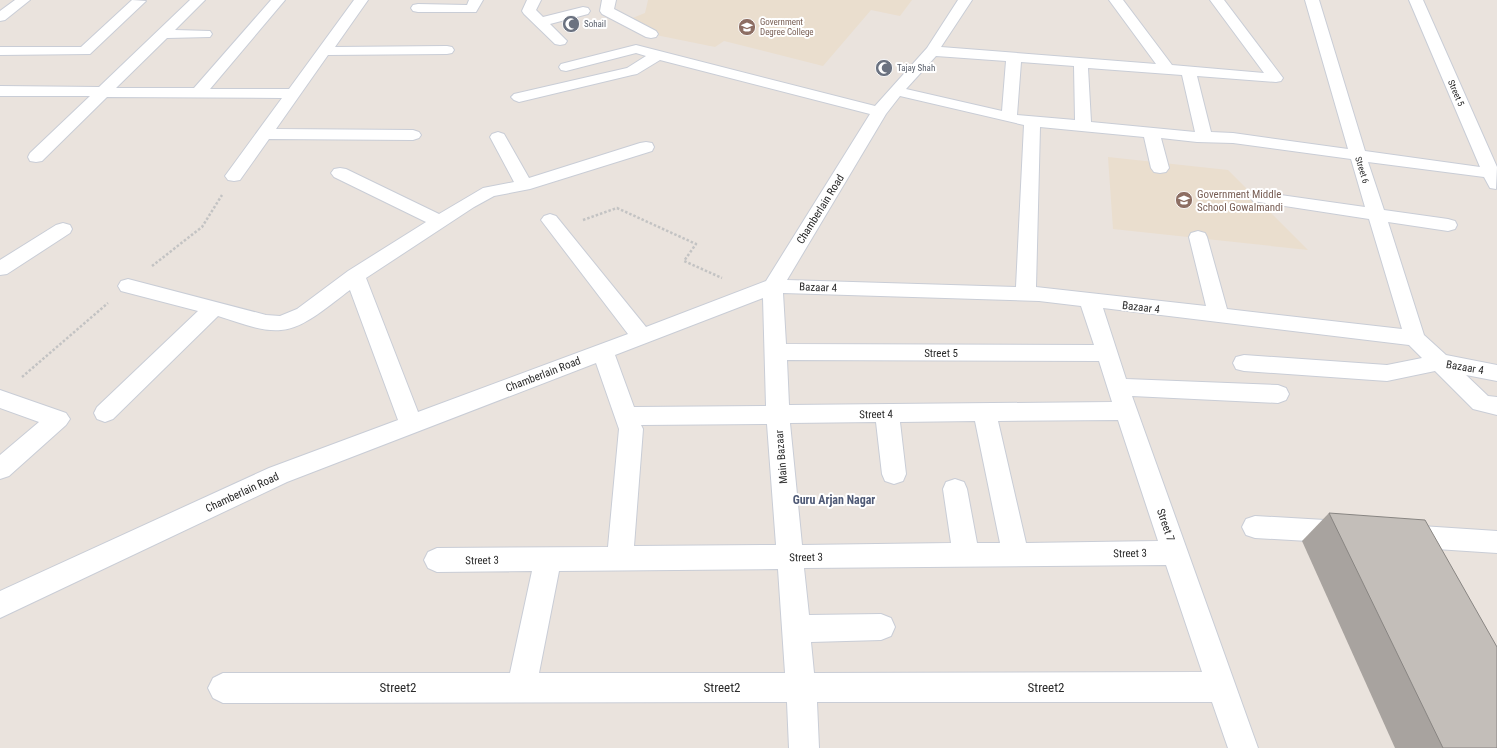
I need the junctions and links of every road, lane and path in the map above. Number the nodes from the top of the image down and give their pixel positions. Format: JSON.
{"nodes":[{"id":1,"x":23,"y":0,"type":"edge"},
{"id":2,"x":198,"y":0,"type":"edge"},
{"id":3,"x":278,"y":0,"type":"edge"},
{"id":4,"x":361,"y":0,"type":"edge"},
{"id":5,"x":476,"y":0,"type":"edge"},
{"id":6,"x":534,"y":0,"type":"edge"},
{"id":7,"x":609,"y":0,"type":"edge"},
{"id":8,"x":965,"y":0,"type":"edge"},
{"id":9,"x":1116,"y":0,"type":"edge"},
{"id":10,"x":1217,"y":0,"type":"edge"},
{"id":11,"x":1312,"y":0,"type":"edge"},
{"id":12,"x":1416,"y":0,"type":"edge"},
{"id":13,"x":139,"y":1,"type":"dead end"},
{"id":14,"x":418,"y":8,"type":"dead end"},
{"id":15,"x":583,"y":11,"type":"dead end"},
{"id":16,"x":0,"y":17,"type":"edge"},
{"id":17,"x":540,"y":22,"type":"junction"},
{"id":18,"x":162,"y":34,"type":"junction"},
{"id":19,"x":205,"y":34,"type":"dead end"},
{"id":20,"x":651,"y":34,"type":"dead end"},
{"id":21,"x":560,"y":41,"type":"dead end"},
{"id":22,"x":447,"y":50,"type":"dead end"},
{"id":23,"x":0,"y":51,"type":"edge"},
{"id":24,"x":324,"y":51,"type":"junction"},
{"id":25,"x":932,"y":51,"type":"junction"},
{"id":26,"x":657,"y":55,"type":"junction"},
{"id":27,"x":1014,"y":58,"type":"junction"},
{"id":28,"x":1080,"y":63,"type":"junction"},
{"id":29,"x":566,"y":67,"type":"dead end"},
{"id":30,"x":1168,"y":70,"type":"junction"},
{"id":31,"x":1188,"y":71,"type":"junction"},
{"id":32,"x":0,"y":91,"type":"edge"},
{"id":33,"x":896,"y":91,"type":"junction"},
{"id":34,"x":101,"y":93,"type":"junction"},
{"id":35,"x":198,"y":93,"type":"junction"},
{"id":36,"x":293,"y":94,"type":"junction"},
{"id":37,"x":518,"y":97,"type":"dead end"},
{"id":38,"x":879,"y":112,"type":"junction"},
{"id":39,"x":1010,"y":118,"type":"junction"},
{"id":40,"x":1032,"y":121,"type":"junction"},
{"id":41,"x":1083,"y":126,"type":"junction"},
{"id":42,"x":1151,"y":132,"type":"junction"},
{"id":43,"x":264,"y":134,"type":"junction"},
{"id":44,"x":413,"y":135,"type":"dead end"},
{"id":45,"x":498,"y":137,"type":"dead end"},
{"id":46,"x":1204,"y":137,"type":"junction"},
{"id":47,"x":646,"y":147,"type":"dead end"},
{"id":48,"x":1358,"y":155,"type":"junction"},
{"id":49,"x":36,"y":157,"type":"dead end"},
{"id":50,"x":1160,"y":168,"type":"dead end"},
{"id":51,"x":340,"y":172,"type":"dead end"},
{"id":52,"x":234,"y":176,"type":"dead end"},
{"id":53,"x":1495,"y":178,"type":"edge"},
{"id":54,"x":524,"y":185,"type":"junction"},
{"id":55,"x":1259,"y":198,"type":"dead end"},
{"id":56,"x":1376,"y":214,"type":"junction"},
{"id":57,"x":440,"y":221,"type":"junction"},
{"id":58,"x":553,"y":225,"type":"joint"},
{"id":59,"x":1448,"y":225,"type":"dead end"},
{"id":60,"x":63,"y":229,"type":"dead end"},
{"id":61,"x":1198,"y":237,"type":"dead end"},
{"id":62,"x":0,"y":269,"type":"edge"},
{"id":63,"x":355,"y":276,"type":"junction"},
{"id":64,"x":128,"y":286,"type":"dead end"},
{"id":65,"x":765,"y":290,"type":"junction"},
{"id":66,"x":1026,"y":294,"type":"junction"},
{"id":67,"x":1090,"y":301,"type":"junction"},
{"id":68,"x":214,"y":308,"type":"junction"},
{"id":69,"x":1219,"y":316,"type":"junction"},
{"id":70,"x":641,"y":336,"type":"junction"},
{"id":71,"x":1415,"y":338,"type":"junction"},
{"id":72,"x":603,"y":351,"type":"junction"},
{"id":73,"x":775,"y":352,"type":"junction"},
{"id":74,"x":1107,"y":353,"type":"junction"},
{"id":75,"x":1439,"y":362,"type":"junction"},
{"id":76,"x":1497,"y":373,"type":"edge"},
{"id":77,"x":1118,"y":387,"type":"junction"},
{"id":78,"x":0,"y":399,"type":"edge"},
{"id":79,"x":1497,"y":406,"type":"edge"},
{"id":80,"x":1127,"y":412,"type":"junction"},
{"id":81,"x":105,"y":413,"type":"dead end"},
{"id":82,"x":985,"y":413,"type":"junction"},
{"id":83,"x":887,"y":414,"type":"junction"},
{"id":84,"x":778,"y":415,"type":"junction"},
{"id":85,"x":626,"y":416,"type":"junction"},
{"id":86,"x":411,"y":425,"type":"junction"},
{"id":87,"x":0,"y":469,"type":"edge"},
{"id":88,"x":894,"y":474,"type":"dead end"},
{"id":89,"x":0,"y":476,"type":"edge"},
{"id":90,"x":0,"y":485,"type":"edge"},
{"id":91,"x":955,"y":489,"type":"dead end"},
{"id":92,"x":1255,"y":527,"type":"dead end"},
{"id":93,"x":1497,"y":542,"type":"edge"},
{"id":94,"x":1176,"y":553,"type":"junction"},
{"id":95,"x":1015,"y":554,"type":"junction"},
{"id":96,"x":966,"y":555,"type":"junction"},
{"id":97,"x":790,"y":557,"type":"junction"},
{"id":98,"x":620,"y":558,"type":"junction"},
{"id":99,"x":548,"y":559,"type":"junction"},
{"id":100,"x":437,"y":560,"type":"dead end"},
{"id":101,"x":0,"y":605,"type":"edge"},
{"id":102,"x":881,"y":627,"type":"dead end"},
{"id":103,"x":795,"y":629,"type":"junction"},
{"id":104,"x":801,"y":686,"type":"junction"},
{"id":105,"x":522,"y":687,"type":"junction"},
{"id":106,"x":1222,"y":687,"type":"junction"},
{"id":107,"x":223,"y":688,"type":"dead end"},
{"id":108,"x":804,"y":748,"type":"edge"},
{"id":109,"x":1243,"y":748,"type":"edge"}],
"edges":[{"from":1,"to":16,"type":"street"},
{"from":2,"to":18,"type":"street"},
{"from":3,"to":35,"type":"street"},
{"from":4,"to":24,"type":"street"},
{"from":5,"to":14,"type":"street"},
{"from":6,"to":17,"type":"street"},
{"from":7,"to":20,"type":"street"},
{"from":8,"to":25,"type":"street","name":"Chamberlain Road"},
{"from":9,"to":30,"type":"street"},
{"from":10,"to":31,"type":"street"},
{"from":11,"to":48,"type":"street","name":"Street 6"},
{"from":12,"to":53,"type":"street","name":"Street 5"},
{"from":13,"to":23,"type":"street"},
{"from":15,"to":17,"type":"street"},
{"from":17,"to":21,"type":"street"},
{"from":18,"to":19,"type":"street"},
{"from":18,"to":34,"type":"street"},
{"from":22,"to":24,"type":"street"},
{"from":24,"to":36,"type":"street"},
{"from":25,"to":27,"type":"street"},
{"from":25,"to":33,"type":"street","name":"Chamberlain Road"},
{"from":26,"to":29,"type":"street"},
{"from":26,"to":37,"type":"street"},
{"from":26,"to":38,"type":"street"},
{"from":27,"to":28,"type":"street"},
{"from":27,"to":39,"type":"street"},
{"from":28,"to":30,"type":"street"},
{"from":28,"to":41,"type":"street"},
{"from":30,"to":31,"type":"street"},
{"from":31,"to":46,"type":"street"},
{"from":32,"to":34,"type":"street"},
{"from":33,"to":38,"type":"street","name":"Chamberlain Road"},
{"from":33,"to":39,"type":"street"},
{"from":34,"to":35,"type":"street"},
{"from":34,"to":49,"type":"street"},
{"from":35,"to":36,"type":"street"},
{"from":36,"to":43,"type":"street"},
{"from":38,"to":65,"type":"street","name":"Chamberlain Road"},
{"from":39,"to":40,"type":"street"},
{"from":40,"to":41,"type":"street"},
{"from":40,"to":66,"type":"street"},
{"from":41,"to":42,"type":"street"},
{"from":42,"to":46,"type":"street"},
{"from":42,"to":50,"type":"street"},
{"from":43,"to":44,"type":"street"},
{"from":43,"to":52,"type":"street"},
{"from":45,"to":54,"type":"street"},
{"from":46,"to":48,"type":"street"},
{"from":47,"to":54,"type":"street"},
{"from":48,"to":53,"type":"street"},
{"from":48,"to":56,"type":"street","name":"Street 6"},
{"from":51,"to":57,"type":"street"},
{"from":54,"to":57,"type":"street"},
{"from":55,"to":56,"type":"street"},
{"from":56,"to":59,"type":"street"},
{"from":56,"to":71,"type":"street","name":"Street 6"},
{"from":57,"to":63,"type":"street"},
{"from":58,"to":65,"type":"path"},
{"from":58,"to":70,"type":"street"},
{"from":60,"to":62,"type":"street"},
{"from":61,"to":69,"type":"street"},
{"from":63,"to":68,"type":"street"},
{"from":63,"to":86,"type":"street"},
{"from":64,"to":68,"type":"street"},
{"from":65,"to":66,"type":"street","name":"Bazaar 4"},
{"from":65,"to":70,"type":"street","name":"Chamberlain Road"},
{"from":65,"to":73,"type":"street","name":"Main Bazaar"},
{"from":66,"to":67,"type":"street","name":"Bazaar 4"},
{"from":67,"to":69,"type":"street","name":"Bazaar 4"},
{"from":67,"to":74,"type":"street","name":"Street 7"},
{"from":68,"to":81,"type":"street"},
{"from":69,"to":71,"type":"street","name":"Bazaar 4"},
{"from":70,"to":72,"type":"street","name":"Chamberlain Road"},
{"from":71,"to":75,"type":"street","name":"Bazaar 4"},
{"from":72,"to":85,"type":"street"},
{"from":72,"to":86,"type":"street","name":"Chamberlain Road"},
{"from":73,"to":74,"type":"street","name":"Street 5"},
{"from":73,"to":84,"type":"street","name":"Main Bazaar"},
{"from":74,"to":77,"type":"street","name":"Street 7"},
{"from":75,"to":76,"type":"street","name":"Bazaar 4"},
{"from":75,"to":77,"type":"street"},
{"from":75,"to":79,"type":"street"},
{"from":77,"to":80,"type":"street","name":"Street 7"},
{"from":78,"to":87,"type":"street"},
{"from":80,"to":82,"type":"street","name":"Street 4"},
{"from":80,"to":94,"type":"street","name":"Street 7"},
{"from":82,"to":83,"type":"street","name":"Street 4"},
{"from":82,"to":95,"type":"street"},
{"from":83,"to":84,"type":"street","name":"Street 4"},
{"from":83,"to":88,"type":"street"},
{"from":84,"to":85,"type":"street","name":"Street 4"},
{"from":84,"to":97,"type":"street","name":"Main Bazaar"},
{"from":85,"to":98,"type":"street"},
{"from":86,"to":101,"type":"street","name":"Chamberlain Road"},
{"from":89,"to":90,"type":"street"},
{"from":91,"to":96,"type":"street"},
{"from":92,"to":93,"type":"street"},
{"from":94,"to":95,"type":"street","name":"Street 3"},
{"from":94,"to":106,"type":"street","name":"Street 7"},
{"from":95,"to":96,"type":"street","name":"Street 3"},
{"from":96,"to":97,"type":"street","name":"Street 3"},
{"from":97,"to":98,"type":"street","name":"Street 3"},
{"from":97,"to":103,"type":"street","name":"Main Bazaar"},
{"from":98,"to":99,"type":"street","name":"Street 3"},
{"from":99,"to":100,"type":"street","name":"Street 3"},
{"from":99,"to":105,"type":"street"},
{"from":102,"to":103,"type":"street"},
{"from":103,"to":104,"type":"street","name":"Main Bazaar"},
{"from":104,"to":105,"type":"street","name":"Street2"},
{"from":104,"to":106,"type":"street","name":"Street2"},
{"from":104,"to":108,"type":"street","name":"Main Bazaar"},
{"from":105,"to":107,"type":"street","name":"Street2"},
{"from":106,"to":109,"type":"street","name":"Street 7"}]}
